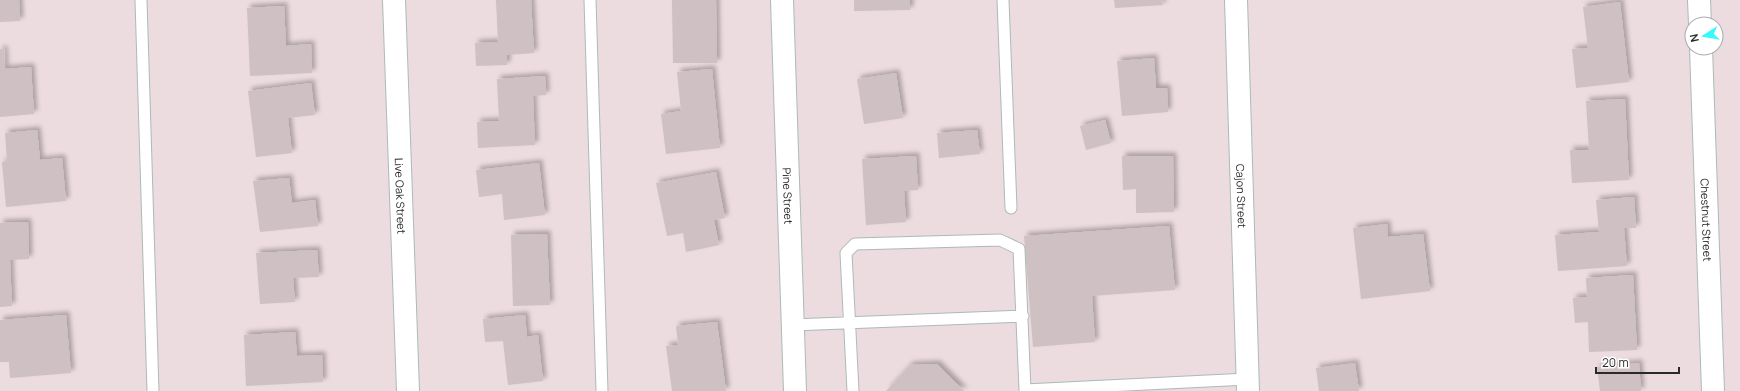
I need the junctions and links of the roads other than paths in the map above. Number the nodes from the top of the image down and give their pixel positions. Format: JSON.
{"nodes":[{"id":1,"x":141,"y":0,"type":"edge"},
{"id":2,"x":394,"y":0,"type":"edge"},
{"id":3,"x":590,"y":0,"type":"edge"},
{"id":4,"x":782,"y":0,"type":"edge"},
{"id":5,"x":1003,"y":0,"type":"edge"},
{"id":6,"x":1236,"y":0,"type":"edge"},
{"id":7,"x":1699,"y":0,"type":"edge"},
{"id":8,"x":1700,"y":16,"type":"edge"},
{"id":9,"x":1701,"y":56,"type":"edge"},
{"id":10,"x":1010,"y":208,"type":"dead end"},
{"id":11,"x":1023,"y":316,"type":"junction"},
{"id":12,"x":850,"y":323,"type":"junction"},
{"id":13,"x":792,"y":325,"type":"junction"},
{"id":14,"x":1248,"y":385,"type":"edge"},
{"id":15,"x":1176,"y":387,"type":"edge"},
{"id":16,"x":153,"y":391,"type":"edge"},
{"id":17,"x":408,"y":391,"type":"edge"},
{"id":18,"x":602,"y":391,"type":"edge"},
{"id":19,"x":795,"y":391,"type":"edge"},
{"id":20,"x":853,"y":391,"type":"edge"},
{"id":21,"x":1025,"y":391,"type":"edge"},
{"id":22,"x":1713,"y":391,"type":"edge"}],
"edges":[{"from":1,"to":16,"type":"lane"},
{"from":2,"to":17,"type":"street","name":"Live Oak Street"},
{"from":3,"to":18,"type":"lane"},
{"from":4,"to":13,"type":"street","name":"Pine Street"},
{"from":5,"to":10,"type":"lane"},
{"from":6,"to":14,"type":"street","name":"Cajon Street"},
{"from":7,"to":8,"type":"street"},
{"from":9,"to":22,"type":"street","name":"Chestnut Street"},
{"from":11,"to":12,"type":"lane"},
{"from":11,"to":12,"type":"lane"},
{"from":11,"to":21,"type":"lane"},
{"from":12,"to":13,"type":"lane"},
{"from":12,"to":20,"type":"lane"},
{"from":13,"to":19,"type":"street","name":"Pine Street"},
{"from":14,"to":15,"type":"lane"},
{"from":15,"to":21,"type":"lane"}]}
